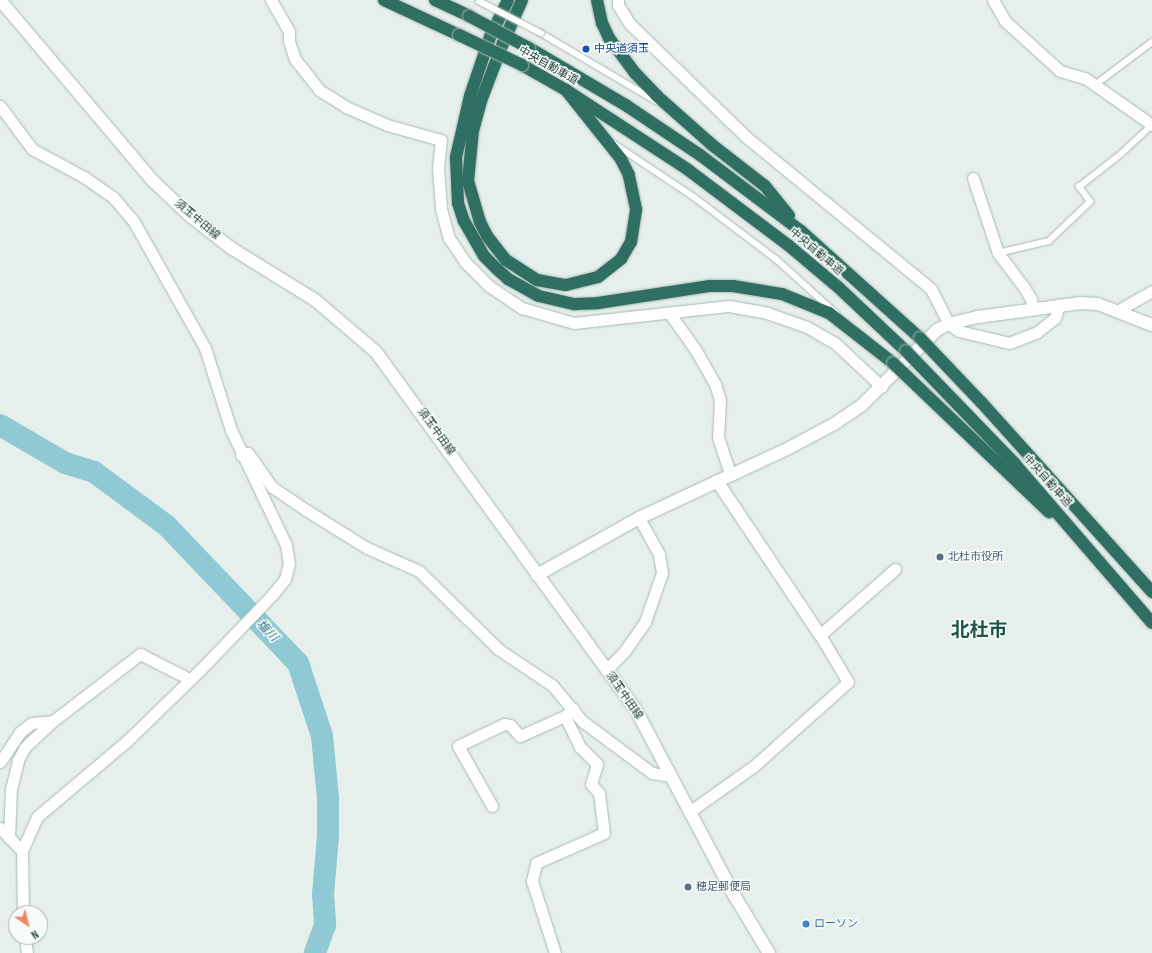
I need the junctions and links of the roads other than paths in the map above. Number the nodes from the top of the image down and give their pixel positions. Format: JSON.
{"nodes":[{"id":1,"x":0,"y":0,"type":"edge"},
{"id":2,"x":271,"y":0,"type":"edge"},
{"id":3,"x":384,"y":0,"type":"edge"},
{"id":4,"x":435,"y":0,"type":"edge"},
{"id":5,"x":478,"y":0,"type":"edge"},
{"id":6,"x":508,"y":0,"type":"edge"},
{"id":7,"x":522,"y":0,"type":"edge"},
{"id":8,"x":597,"y":0,"type":"edge"},
{"id":9,"x":618,"y":0,"type":"edge"},
{"id":10,"x":993,"y":0,"type":"edge"},
{"id":11,"x":1152,"y":42,"type":"edge"},
{"id":12,"x":1095,"y":85,"type":"junction"},
{"id":13,"x":566,"y":90,"type":"junction"},
{"id":14,"x":0,"y":106,"type":"edge"},
{"id":15,"x":679,"y":116,"type":"junction"},
{"id":16,"x":1152,"y":125,"type":"edge"},
{"id":17,"x":605,"y":137,"type":"junction"},
{"id":18,"x":973,"y":178,"type":"dead end"},
{"id":19,"x":801,"y":231,"type":"junction"},
{"id":20,"x":998,"y":253,"type":"junction"},
{"id":21,"x":1152,"y":291,"type":"edge"},
{"id":22,"x":1059,"y":305,"type":"junction"},
{"id":23,"x":1032,"y":308,"type":"junction"},
{"id":24,"x":1117,"y":311,"type":"junction"},
{"id":25,"x":670,"y":314,"type":"junction"},
{"id":26,"x":949,"y":324,"type":"junction"},
{"id":27,"x":845,"y":325,"type":"junction"},
{"id":28,"x":1152,"y":325,"type":"edge"},
{"id":29,"x":882,"y":387,"type":"junction"},
{"id":30,"x":241,"y":455,"type":"junction"},
{"id":31,"x":730,"y":475,"type":"junction"},
{"id":32,"x":717,"y":481,"type":"junction"},
{"id":33,"x":639,"y":518,"type":"junction"},
{"id":34,"x":1096,"y":556,"type":"junction"},
{"id":35,"x":895,"y":569,"type":"dead end"},
{"id":36,"x":537,"y":575,"type":"junction"},
{"id":37,"x":1152,"y":592,"type":"edge"},
{"id":38,"x":1152,"y":623,"type":"edge"},
{"id":39,"x":820,"y":635,"type":"junction"},
{"id":40,"x":606,"y":670,"type":"junction"},
{"id":41,"x":189,"y":679,"type":"junction"},
{"id":42,"x":569,"y":713,"type":"junction"},
{"id":43,"x":52,"y":721,"type":"junction"},
{"id":44,"x":0,"y":762,"type":"edge"},
{"id":45,"x":670,"y":776,"type":"junction"},
{"id":46,"x":492,"y":806,"type":"dead end"},
{"id":47,"x":689,"y":812,"type":"junction"},
{"id":48,"x":0,"y":828,"type":"edge"},
{"id":49,"x":9,"y":838,"type":"junction"},
{"id":50,"x":22,"y":851,"type":"junction"},
{"id":51,"x":23,"y":905,"type":"edge"},
{"id":52,"x":555,"y":953,"type":"edge"},
{"id":53,"x":769,"y":953,"type":"edge"}],
"edges":[{"from":1,"to":36,"type":"main road","name":"須玉中田線"},
{"from":2,"to":25,"type":"street"},
{"from":3,"to":13,"type":"highway","name":"中央自動車道","bridge":true},
{"from":4,"to":19,"type":"highway","name":"中央自動車道","bridge":true},
{"from":5,"to":15,"type":"lane","bridge":true},
{"from":6,"to":27,"type":"highway"},
{"from":7,"to":17,"type":"highway"},
{"from":8,"to":15,"type":"highway"},
{"from":9,"to":26,"type":"street"},
{"from":10,"to":12,"type":"street"},
{"from":11,"to":12,"type":"lane"},
{"from":12,"to":16,"type":"street"},
{"from":13,"to":17,"type":"highway"},
{"from":13,"to":34,"type":"highway","name":"中央自動車道","bridge":true},
{"from":14,"to":30,"type":"street"},
{"from":15,"to":19,"type":"highway"},
{"from":16,"to":20,"type":"lane"},
{"from":17,"to":27,"type":"lane"},
{"from":18,"to":20,"type":"street"},
{"from":19,"to":37,"type":"highway","name":"中央自動車道","bridge":true},
{"from":20,"to":23,"type":"street"},
{"from":21,"to":24,"type":"street"},
{"from":22,"to":23,"type":"main road"},
{"from":22,"to":24,"type":"main road"},
{"from":22,"to":26,"type":"street"},
{"from":23,"to":26,"type":"main road"},
{"from":24,"to":28,"type":"main road"},
{"from":25,"to":29,"type":"street"},
{"from":25,"to":31,"type":"street"},
{"from":26,"to":29,"type":"main road"},
{"from":27,"to":34,"type":"highway","bridge":true},
{"from":29,"to":31,"type":"main road"},
{"from":30,"to":41,"type":"street"},
{"from":30,"to":42,"type":"street"},
{"from":31,"to":32,"type":"main road"},
{"from":32,"to":33,"type":"main road"},
{"from":32,"to":39,"type":"main road"},
{"from":33,"to":36,"type":"main road"},
{"from":33,"to":40,"type":"street"},
{"from":34,"to":38,"type":"highway","name":"中央自動車道","bridge":true},
{"from":35,"to":39,"type":"street"},
{"from":36,"to":40,"type":"main road","name":"須玉中田線"},
{"from":39,"to":47,"type":"street"},
{"from":40,"to":45,"type":"main road","name":"須玉中田線"},
{"from":41,"to":43,"type":"street"},
{"from":41,"to":50,"type":"street"},
{"from":42,"to":45,"type":"street"},
{"from":42,"to":46,"type":"street"},
{"from":42,"to":52,"type":"street"},
{"from":43,"to":44,"type":"street"},
{"from":43,"to":49,"type":"street"},
{"from":45,"to":47,"type":"main road","name":"須玉中田線"},
{"from":47,"to":53,"type":"main road","name":"須玉中田線"},
{"from":48,"to":49,"type":"street"},
{"from":49,"to":50,"type":"street"},
{"from":50,"to":51,"type":"street"}]}
